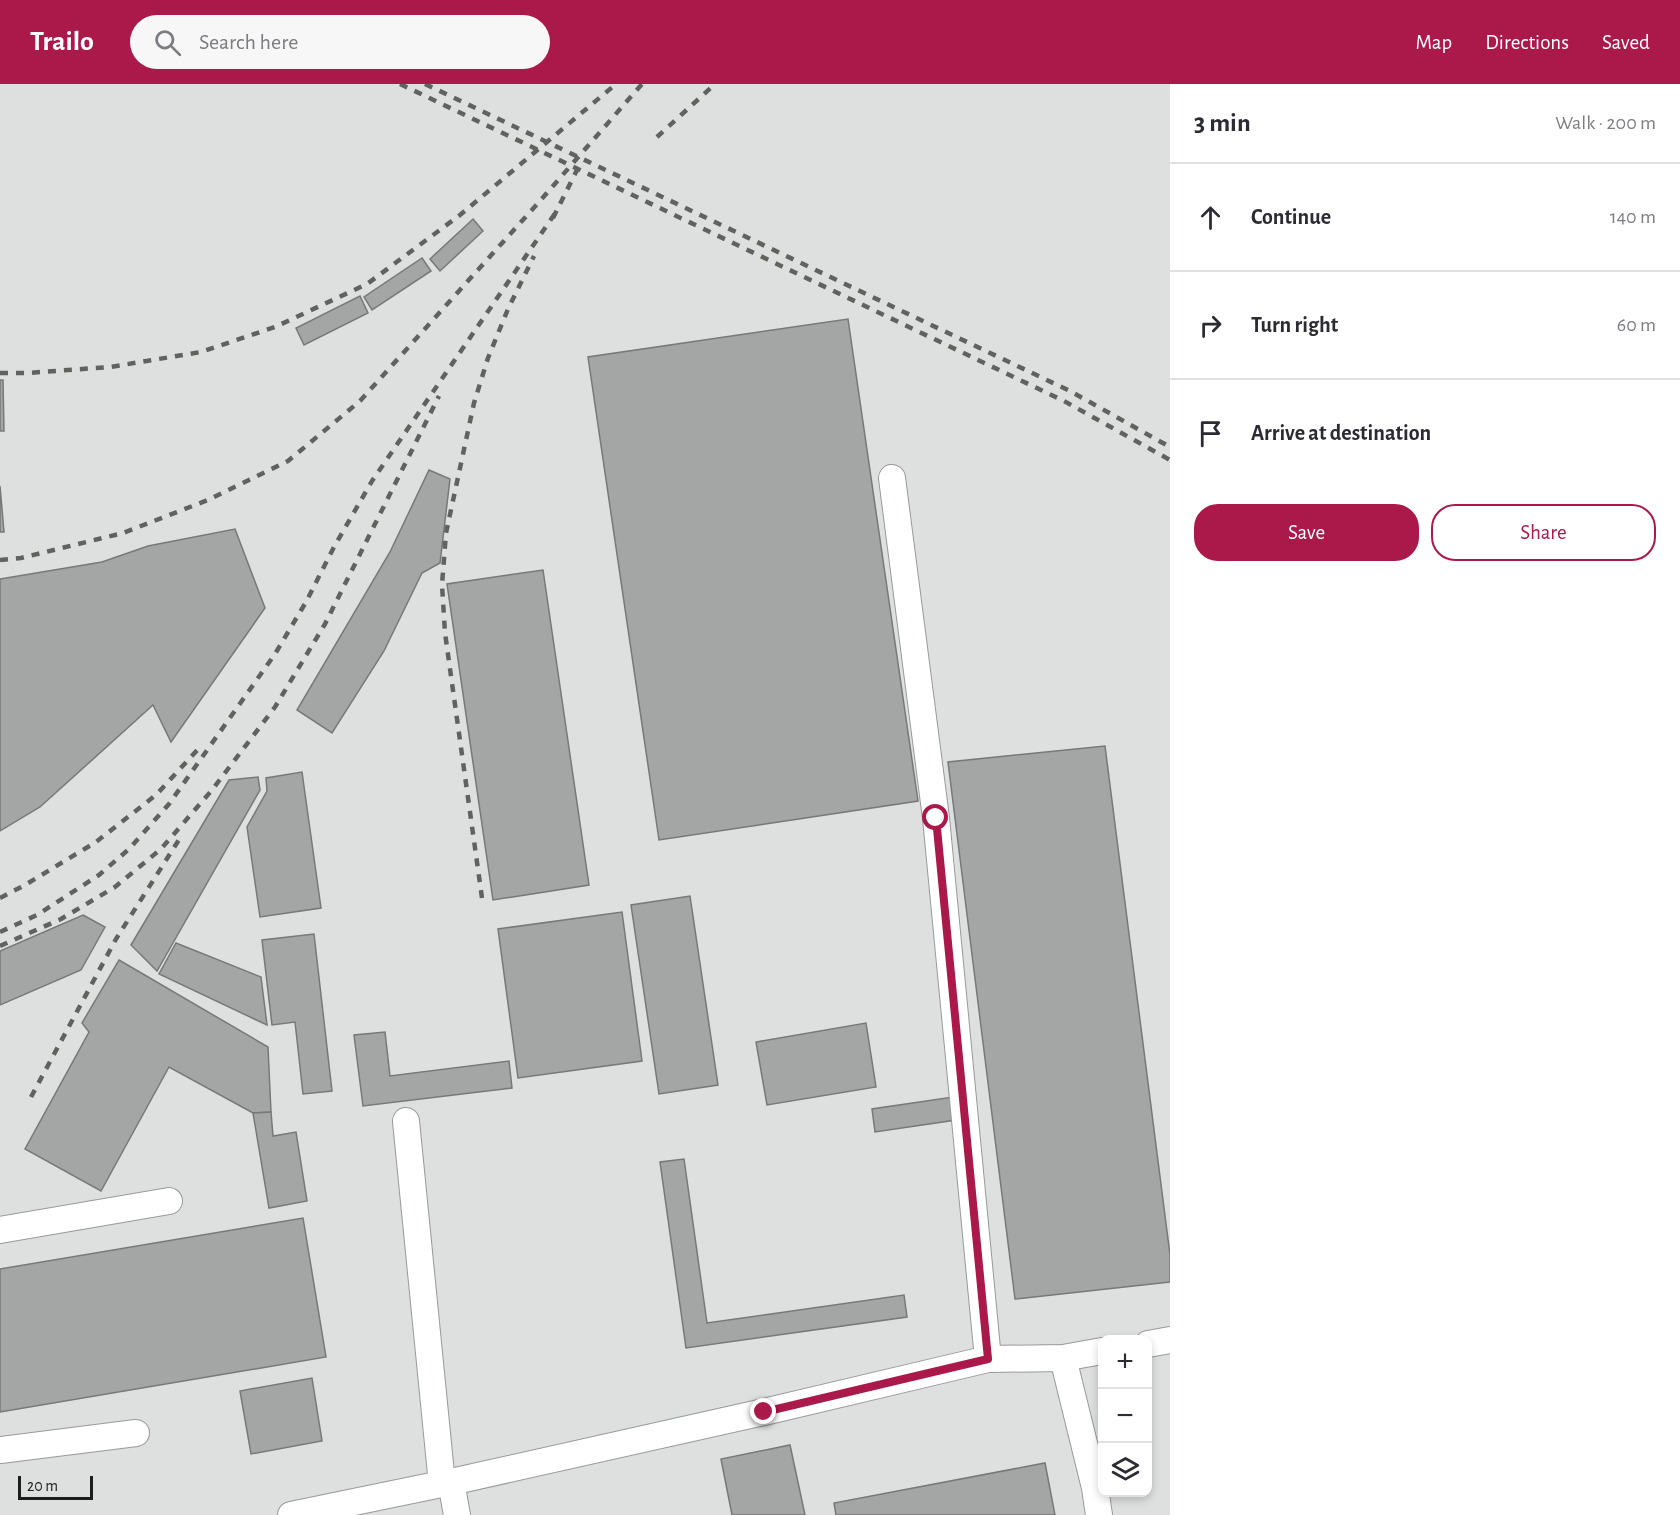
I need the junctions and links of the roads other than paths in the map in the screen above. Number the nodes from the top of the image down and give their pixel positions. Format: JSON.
{"nodes":[{"id":1,"x":892,"y":478,"type":"dead end"},
{"id":2,"x":406,"y":1121,"type":"dead end"},
{"id":3,"x":169,"y":1201,"type":"dead end"},
{"id":4,"x":0,"y":1230,"type":"edge"},
{"id":5,"x":1170,"y":1340,"type":"edge"},
{"id":6,"x":1152,"y":1343,"type":"edge"},
{"id":7,"x":1098,"y":1352,"type":"edge"},
{"id":8,"x":1063,"y":1358,"type":"junction"},
{"id":9,"x":988,"y":1359,"type":"junction"},
{"id":10,"x":136,"y":1433,"type":"dead end"},
{"id":11,"x":0,"y":1450,"type":"edge"},
{"id":12,"x":447,"y":1483,"type":"junction"},
{"id":13,"x":291,"y":1515,"type":"edge"},
{"id":14,"x":457,"y":1515,"type":"edge"},
{"id":15,"x":1099,"y":1515,"type":"edge"}],
"edges":[{"from":1,"to":9,"type":"street"},
{"from":2,"to":12,"type":"street"},
{"from":3,"to":4,"type":"street"},
{"from":5,"to":6,"type":"street"},
{"from":7,"to":8,"type":"street"},
{"from":8,"to":9,"type":"street"},
{"from":8,"to":15,"type":"street"},
{"from":9,"to":12,"type":"street"},
{"from":10,"to":11,"type":"street"},
{"from":12,"to":13,"type":"street"},
{"from":12,"to":14,"type":"street"}]}
